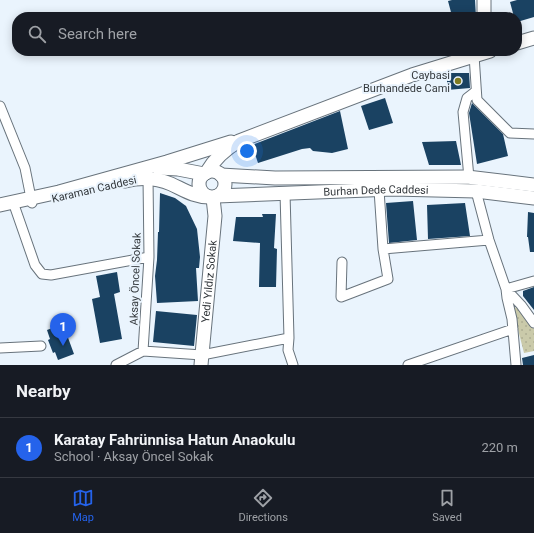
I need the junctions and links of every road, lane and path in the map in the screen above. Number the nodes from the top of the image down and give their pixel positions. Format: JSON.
{"nodes":[{"id":1,"x":534,"y":38,"type":"edge"},
{"id":2,"x":522,"y":42,"type":"edge"},
{"id":3,"x":466,"y":56,"type":"edge"},
{"id":4,"x":475,"y":56,"type":"edge"},
{"id":5,"x":476,"y":91,"type":"junction"},
{"id":6,"x":0,"y":106,"type":"edge"},
{"id":7,"x":534,"y":134,"type":"edge"},
{"id":8,"x":239,"y":140,"type":"junction"},
{"id":9,"x":147,"y":173,"type":"junction"},
{"id":10,"x":205,"y":173,"type":"junction"},
{"id":11,"x":222,"y":176,"type":"junction"},
{"id":12,"x":470,"y":178,"type":"junction"},
{"id":13,"x":534,"y":186,"type":"edge"},
{"id":14,"x":379,"y":190,"type":"junction"},
{"id":15,"x":476,"y":191,"type":"junction"},
{"id":16,"x":285,"y":193,"type":"junction"},
{"id":17,"x":213,"y":197,"type":"junction"},
{"id":18,"x":534,"y":198,"type":"edge"},
{"id":19,"x":32,"y":201,"type":"junction"},
{"id":20,"x":0,"y":205,"type":"edge"},
{"id":21,"x":14,"y":205,"type":"junction"},
{"id":22,"x":0,"y":212,"type":"edge"},
{"id":23,"x":489,"y":240,"type":"junction"},
{"id":24,"x":383,"y":249,"type":"junction"},
{"id":25,"x":149,"y":257,"type":"junction"},
{"id":26,"x":342,"y":262,"type":"dead end"},
{"id":27,"x":534,"y":281,"type":"edge"},
{"id":28,"x":506,"y":293,"type":"junction"},
{"id":29,"x":534,"y":323,"type":"edge"},
{"id":30,"x":513,"y":329,"type":"junction"},
{"id":31,"x":289,"y":338,"type":"junction"},
{"id":32,"x":41,"y":346,"type":"dead end"},
{"id":33,"x":0,"y":348,"type":"edge"},
{"id":34,"x":143,"y":351,"type":"junction"},
{"id":35,"x":201,"y":360,"type":"edge"},
{"id":36,"x":116,"y":365,"type":"edge"},
{"id":37,"x":293,"y":365,"type":"edge"},
{"id":38,"x":408,"y":365,"type":"edge"},
{"id":39,"x":516,"y":365,"type":"edge"}],
"edges":[{"from":1,"to":2,"type":"main road"},
{"from":3,"to":8,"type":"main road"},
{"from":4,"to":5,"type":"street"},
{"from":5,"to":7,"type":"street"},
{"from":5,"to":12,"type":"street"},
{"from":6,"to":19,"type":"street"},
{"from":8,"to":9,"type":"main road","name":"Karaman Caddesi"},
{"from":8,"to":10,"type":"main road"},
{"from":9,"to":10,"type":"main road","name":"Karaman Caddesi"},
{"from":9,"to":17,"type":"main road","name":"Karaman Caddesi"},
{"from":9,"to":19,"type":"main road","name":"Karaman Caddesi"},
{"from":9,"to":25,"type":"street","name":"Aksay Öncel Sokak"},
{"from":10,"to":11,"type":"main road"},
{"from":10,"to":17,"type":"main road"},
{"from":11,"to":12,"type":"main road","name":"Burhan Dede Caddesi"},
{"from":11,"to":17,"type":"main road"},
{"from":12,"to":13,"type":"main road","name":"Burhan Dede Caddesi"},
{"from":14,"to":15,"type":"main road","name":"Burhan Dede Caddesi"},
{"from":14,"to":16,"type":"main road","name":"Burhan Dede Caddesi"},
{"from":14,"to":24,"type":"street"},
{"from":15,"to":18,"type":"main road","name":"Burhan Dede Caddesi"},
{"from":15,"to":23,"type":"street"},
{"from":16,"to":17,"type":"main road","name":"Burhan Dede Caddesi"},
{"from":16,"to":31,"type":"street"},
{"from":17,"to":35,"type":"main road","name":"Yedi Yıldız Sokak"},
{"from":19,"to":21,"type":"main road","name":"Karaman Caddesi"},
{"from":20,"to":21,"type":"main road","name":"Karaman Caddesi"},
{"from":21,"to":22,"type":"main road","name":"Karaman Caddesi"},
{"from":21,"to":25,"type":"street"},
{"from":23,"to":24,"type":"street"},
{"from":23,"to":28,"type":"street"},
{"from":24,"to":26,"type":"street"},
{"from":25,"to":34,"type":"street","name":"Aksay Öncel Sokak"},
{"from":27,"to":28,"type":"street"},
{"from":28,"to":29,"type":"street"},
{"from":28,"to":30,"type":"street"},
{"from":30,"to":38,"type":"street"},
{"from":30,"to":39,"type":"street"},
{"from":31,"to":35,"type":"street"},
{"from":31,"to":37,"type":"street"},
{"from":32,"to":33,"type":"street"},
{"from":34,"to":35,"type":"street"},
{"from":34,"to":36,"type":"street"}]}
